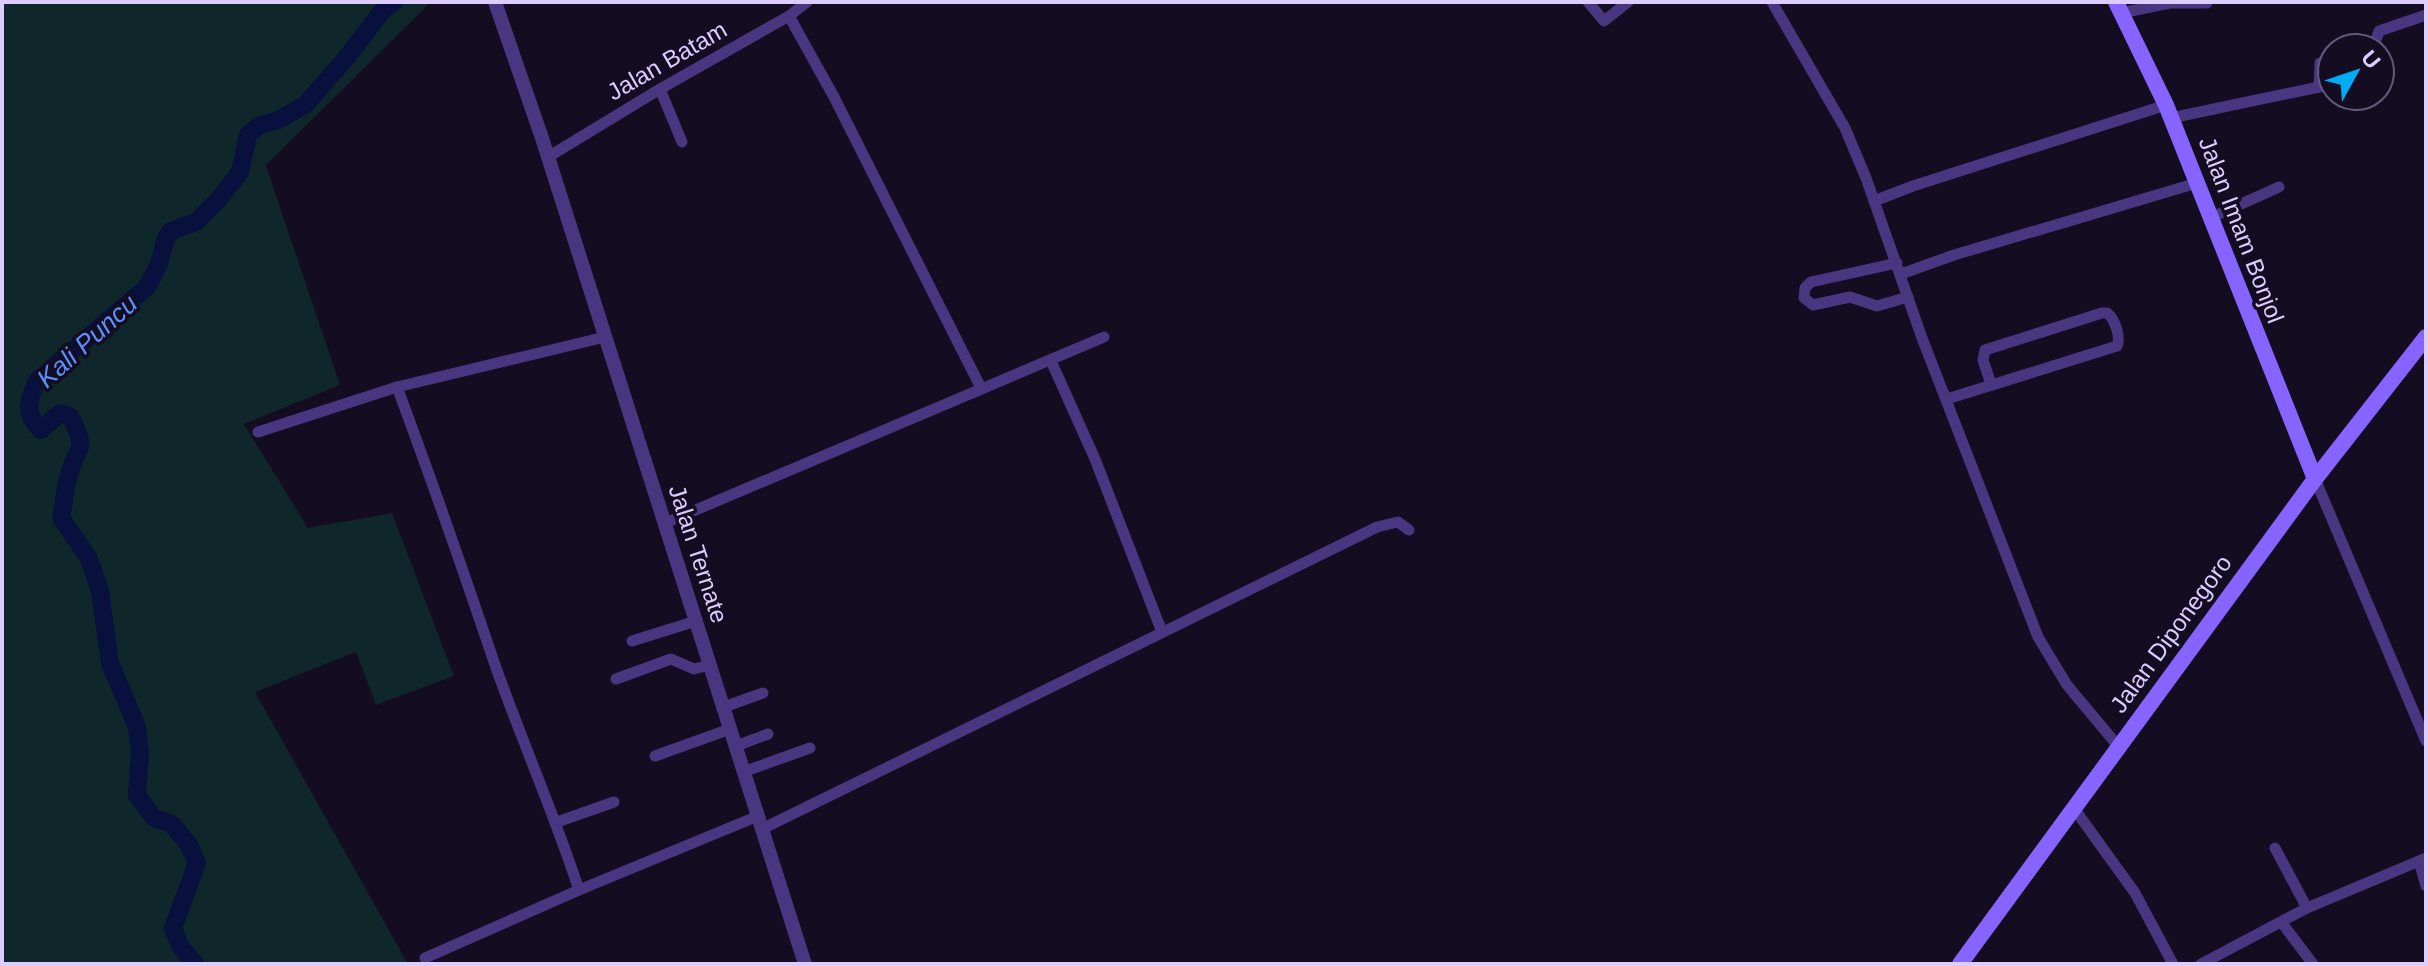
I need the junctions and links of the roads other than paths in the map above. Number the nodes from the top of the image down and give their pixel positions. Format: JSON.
{"nodes":[{"id":1,"x":495,"y":2,"type":"edge"},
{"id":2,"x":807,"y":2,"type":"edge"},
{"id":3,"x":1588,"y":2,"type":"edge"},
{"id":4,"x":1628,"y":2,"type":"edge"},
{"id":5,"x":1772,"y":2,"type":"edge"},
{"id":6,"x":2207,"y":3,"type":"edge"},
{"id":7,"x":2118,"y":7,"type":"edge"},
{"id":8,"x":2426,"y":15,"type":"edge"},
{"id":9,"x":789,"y":16,"type":"junction"},
{"id":10,"x":2379,"y":32,"type":"edge"},
{"id":11,"x":2316,"y":88,"type":"edge"},
{"id":12,"x":660,"y":89,"type":"junction"},
{"id":13,"x":2168,"y":111,"type":"junction"},
{"id":14,"x":682,"y":142,"type":"dead end"},
{"id":15,"x":548,"y":157,"type":"junction"},
{"id":16,"x":2197,"y":183,"type":"junction"},
{"id":17,"x":2279,"y":187,"type":"dead end"},
{"id":18,"x":1874,"y":201,"type":"junction"},
{"id":19,"x":2210,"y":218,"type":"junction"},
{"id":20,"x":1899,"y":268,"type":"junction"},
{"id":21,"x":1908,"y":297,"type":"junction"},
{"id":22,"x":605,"y":337,"type":"junction"},
{"id":23,"x":1104,"y":337,"type":"dead end"},
{"id":24,"x":2426,"y":337,"type":"edge"},
{"id":25,"x":1051,"y":361,"type":"junction"},
{"id":26,"x":1991,"y":384,"type":"junction"},
{"id":27,"x":397,"y":387,"type":"junction"},
{"id":28,"x":981,"y":388,"type":"junction"},
{"id":29,"x":1947,"y":399,"type":"junction"},
{"id":30,"x":258,"y":432,"type":"dead end"},
{"id":31,"x":2315,"y":479,"type":"junction"},
{"id":32,"x":665,"y":523,"type":"junction"},
{"id":33,"x":1409,"y":530,"type":"dead end"},
{"id":34,"x":696,"y":621,"type":"junction"},
{"id":35,"x":1162,"y":632,"type":"junction"},
{"id":36,"x":632,"y":641,"type":"dead end"},
{"id":37,"x":710,"y":665,"type":"junction"},
{"id":38,"x":616,"y":679,"type":"dead end"},
{"id":39,"x":763,"y":693,"type":"dead end"},
{"id":40,"x":724,"y":707,"type":"junction"},
{"id":41,"x":730,"y":729,"type":"junction"},
{"id":42,"x":768,"y":734,"type":"dead end"},
{"id":43,"x":2426,"y":741,"type":"edge"},
{"id":44,"x":736,"y":746,"type":"junction"},
{"id":45,"x":2118,"y":746,"type":"junction"},
{"id":46,"x":810,"y":748,"type":"dead end"},
{"id":47,"x":655,"y":756,"type":"dead end"},
{"id":48,"x":743,"y":772,"type":"junction"},
{"id":49,"x":614,"y":802,"type":"dead end"},
{"id":50,"x":2073,"y":807,"type":"junction"},
{"id":51,"x":557,"y":822,"type":"junction"},
{"id":52,"x":760,"y":822,"type":"junction"},
{"id":53,"x":2275,"y":848,"type":"dead end"},
{"id":54,"x":2422,"y":860,"type":"edge"},
{"id":55,"x":2426,"y":886,"type":"edge"},
{"id":56,"x":579,"y":890,"type":"junction"},
{"id":57,"x":2307,"y":908,"type":"junction"},
{"id":58,"x":2282,"y":923,"type":"junction"},
{"id":59,"x":425,"y":958,"type":"dead end"},
{"id":60,"x":805,"y":964,"type":"edge"},
{"id":61,"x":1960,"y":964,"type":"edge"},
{"id":62,"x":2173,"y":964,"type":"edge"},
{"id":63,"x":2201,"y":964,"type":"edge"},
{"id":64,"x":2313,"y":964,"type":"edge"}],
"edges":[{"from":1,"to":15,"type":"street","name":"Jalan Ternate"},
{"from":2,"to":9,"type":"street","name":"Jalan Batam"},
{"from":3,"to":4,"type":"street"},
{"from":5,"to":18,"type":"street"},
{"from":6,"to":7,"type":"street"},
{"from":7,"to":13,"type":"main road","name":"Jalan Imam Bonjol"},
{"from":8,"to":10,"type":"street"},
{"from":9,"to":12,"type":"street","name":"Jalan Batam"},
{"from":9,"to":28,"type":"street"},
{"from":11,"to":13,"type":"street"},
{"from":12,"to":14,"type":"street"},
{"from":12,"to":15,"type":"street","name":"Jalan Batam"},
{"from":13,"to":16,"type":"main road","name":"Jalan Imam Bonjol"},
{"from":13,"to":18,"type":"street"},
{"from":15,"to":22,"type":"street","name":"Jalan Ternate"},
{"from":16,"to":19,"type":"main road","name":"Jalan Imam Bonjol"},
{"from":16,"to":20,"type":"street"},
{"from":17,"to":19,"type":"street"},
{"from":18,"to":20,"type":"street"},
{"from":19,"to":31,"type":"main road","name":"Jalan Imam Bonjol"},
{"from":20,"to":21,"type":"street"},
{"from":20,"to":21,"type":"street"},
{"from":21,"to":29,"type":"street"},
{"from":22,"to":27,"type":"street"},
{"from":22,"to":32,"type":"street","name":"Jalan Ternate"},
{"from":23,"to":25,"type":"street"},
{"from":24,"to":31,"type":"main road","name":"Jalan Diponegoro"},
{"from":25,"to":28,"type":"street"},
{"from":25,"to":35,"type":"street"},
{"from":26,"to":26,"type":"street"},
{"from":26,"to":29,"type":"street"},
{"from":27,"to":30,"type":"street"},
{"from":27,"to":51,"type":"street"},
{"from":28,"to":32,"type":"street"},
{"from":29,"to":45,"type":"street"},
{"from":31,"to":43,"type":"street"},
{"from":31,"to":45,"type":"main road","name":"Jalan Diponegoro"},
{"from":32,"to":34,"type":"street","name":"Jalan Ternate"},
{"from":33,"to":35,"type":"street"},
{"from":34,"to":36,"type":"street"},
{"from":34,"to":37,"type":"street","name":"Jalan Ternate"},
{"from":35,"to":52,"type":"street"},
{"from":37,"to":38,"type":"street"},
{"from":37,"to":40,"type":"street","name":"Jalan Ternate"},
{"from":39,"to":40,"type":"street"},
{"from":40,"to":41,"type":"street","name":"Jalan Ternate"},
{"from":41,"to":44,"type":"street","name":"Jalan Ternate"},
{"from":41,"to":47,"type":"street"},
{"from":42,"to":44,"type":"street"},
{"from":44,"to":48,"type":"street","name":"Jalan Ternate"},
{"from":45,"to":50,"type":"main road","name":"Jalan Diponegoro"},
{"from":46,"to":48,"type":"street"},
{"from":48,"to":52,"type":"street","name":"Jalan Ternate"},
{"from":49,"to":51,"type":"street"},
{"from":50,"to":61,"type":"main road","name":"Jalan Diponegoro"},
{"from":50,"to":62,"type":"street"},
{"from":51,"to":56,"type":"street"},
{"from":52,"to":56,"type":"street"},
{"from":52,"to":60,"type":"street","name":"Jalan Ternate"},
{"from":53,"to":57,"type":"street"},
{"from":54,"to":55,"type":"street"},
{"from":54,"to":57,"type":"street"},
{"from":56,"to":59,"type":"street"},
{"from":57,"to":58,"type":"street"},
{"from":58,"to":63,"type":"street"},
{"from":58,"to":64,"type":"street"}]}
